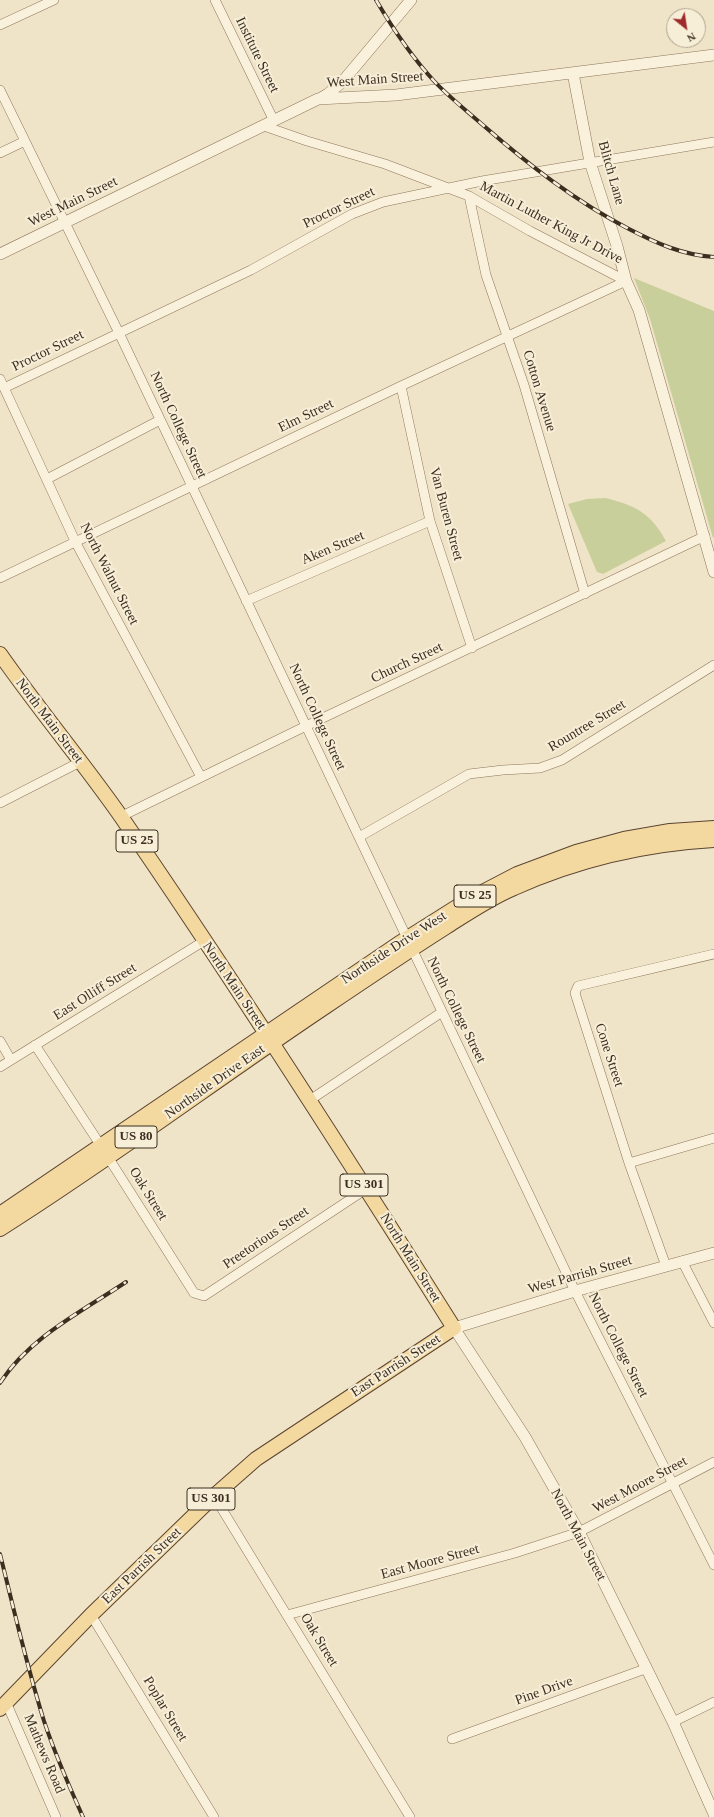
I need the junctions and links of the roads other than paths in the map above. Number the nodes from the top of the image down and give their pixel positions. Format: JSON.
{"nodes":[{"id":1,"x":54,"y":0,"type":"edge"},
{"id":2,"x":216,"y":0,"type":"edge"},
{"id":3,"x":411,"y":0,"type":"edge"},
{"id":4,"x":0,"y":25,"type":"edge"},
{"id":5,"x":714,"y":55,"type":"edge"},
{"id":6,"x":573,"y":73,"type":"junction"},
{"id":7,"x":0,"y":90,"type":"edge"},
{"id":8,"x":318,"y":99,"type":"junction"},
{"id":9,"x":274,"y":121,"type":"junction"},
{"id":10,"x":264,"y":126,"type":"junction"},
{"id":11,"x":24,"y":141,"type":"junction"},
{"id":12,"x":714,"y":142,"type":"edge"},
{"id":13,"x":0,"y":153,"type":"edge"},
{"id":14,"x":590,"y":162,"type":"junction"},
{"id":15,"x":448,"y":187,"type":"junction"},
{"id":16,"x":469,"y":196,"type":"junction"},
{"id":17,"x":66,"y":223,"type":"junction"},
{"id":18,"x":0,"y":254,"type":"edge"},
{"id":19,"x":626,"y":281,"type":"junction"},
{"id":20,"x":119,"y":333,"type":"junction"},
{"id":21,"x":507,"y":336,"type":"junction"},
{"id":22,"x":1,"y":383,"type":"edge"},
{"id":23,"x":401,"y":386,"type":"junction"},
{"id":24,"x":160,"y":420,"type":"junction"},
{"id":25,"x":47,"y":479,"type":"junction"},
{"id":26,"x":192,"y":487,"type":"junction"},
{"id":27,"x":430,"y":521,"type":"junction"},
{"id":28,"x":709,"y":541,"type":"edge"},
{"id":29,"x":76,"y":542,"type":"junction"},
{"id":30,"x":714,"y":572,"type":"edge"},
{"id":31,"x":0,"y":578,"type":"edge"},
{"id":32,"x":585,"y":594,"type":"junction"},
{"id":33,"x":246,"y":601,"type":"junction"},
{"id":34,"x":472,"y":648,"type":"junction"},
{"id":35,"x":0,"y":654,"type":"edge"},
{"id":36,"x":714,"y":665,"type":"edge"},
{"id":37,"x":306,"y":726,"type":"junction"},
{"id":38,"x":80,"y":762,"type":"junction"},
{"id":39,"x":201,"y":777,"type":"junction"},
{"id":40,"x":0,"y":803,"type":"edge"},
{"id":41,"x":120,"y":817,"type":"junction"},
{"id":42,"x":714,"y":828,"type":"edge"},
{"id":43,"x":359,"y":837,"type":"junction"},
{"id":44,"x":714,"y":840,"type":"edge"},
{"id":45,"x":204,"y":940,"type":"junction"},
{"id":46,"x":409,"y":944,"type":"junction"},
{"id":47,"x":714,"y":954,"type":"edge"},
{"id":48,"x":442,"y":1012,"type":"junction"},
{"id":49,"x":269,"y":1038,"type":"junction"},
{"id":50,"x":0,"y":1041,"type":"edge"},
{"id":51,"x":35,"y":1045,"type":"junction"},
{"id":52,"x":11,"y":1060,"type":"junction"},
{"id":53,"x":0,"y":1067,"type":"edge"},
{"id":54,"x":310,"y":1100,"type":"junction"},
{"id":55,"x":714,"y":1138,"type":"edge"},
{"id":56,"x":105,"y":1151,"type":"junction"},
{"id":57,"x":629,"y":1163,"type":"junction"},
{"id":58,"x":366,"y":1189,"type":"junction"},
{"id":59,"x":0,"y":1214,"type":"edge"},
{"id":60,"x":0,"y":1229,"type":"edge"},
{"id":61,"x":714,"y":1253,"type":"edge"},
{"id":62,"x":682,"y":1261,"type":"junction"},
{"id":63,"x":666,"y":1266,"type":"junction"},
{"id":64,"x":184,"y":1279,"type":"joint"},
{"id":65,"x":575,"y":1291,"type":"junction"},
{"id":66,"x":714,"y":1323,"type":"edge"},
{"id":67,"x":454,"y":1328,"type":"junction"},
{"id":68,"x":714,"y":1462,"type":"edge"},
{"id":69,"x":672,"y":1483,"type":"junction"},
{"id":70,"x":214,"y":1496,"type":"junction"},
{"id":71,"x":578,"y":1532,"type":"junction"},
{"id":72,"x":714,"y":1565,"type":"edge"},
{"id":73,"x":288,"y":1615,"type":"junction"},
{"id":74,"x":91,"y":1616,"type":"junction"},
{"id":75,"x":645,"y":1669,"type":"junction"},
{"id":76,"x":714,"y":1702,"type":"edge"},
{"id":77,"x":3,"y":1706,"type":"edge"},
{"id":78,"x":673,"y":1722,"type":"junction"},
{"id":79,"x":452,"y":1739,"type":"dead end"},
{"id":80,"x":714,"y":1814,"type":"edge"},
{"id":81,"x":56,"y":1817,"type":"edge"},
{"id":82,"x":214,"y":1817,"type":"edge"},
{"id":83,"x":410,"y":1817,"type":"edge"}],
"edges":[{"from":1,"to":4,"type":"street"},
{"from":2,"to":9,"type":"street","name":"Institute Street"},
{"from":3,"to":8,"type":"street"},
{"from":5,"to":6,"type":"street","name":"West Main Street"},
{"from":6,"to":8,"type":"street","name":"West Main Street"},
{"from":6,"to":14,"type":"street","name":"Blitch Lane"},
{"from":7,"to":11,"type":"street","name":"North College Street"},
{"from":8,"to":9,"type":"street","name":"West Main Street"},
{"from":9,"to":10,"type":"street","name":"West Main Street"},
{"from":10,"to":15,"type":"street","name":"Martin Luther King Jr Drive"},
{"from":10,"to":17,"type":"street","name":"West Main Street"},
{"from":11,"to":13,"type":"street"},
{"from":11,"to":17,"type":"street","name":"North College Street"},
{"from":12,"to":14,"type":"street","name":"Proctor Street"},
{"from":14,"to":15,"type":"street","name":"Proctor Street"},
{"from":14,"to":19,"type":"street","name":"Blitch Lane"},
{"from":15,"to":16,"type":"street","name":"Martin Luther King Jr Drive"},
{"from":15,"to":20,"type":"street","name":"Proctor Street"},
{"from":16,"to":19,"type":"street","name":"Martin Luther King Jr Drive"},
{"from":16,"to":21,"type":"street","name":"Cotton Avenue"},
{"from":17,"to":18,"type":"street","name":"West Main Street"},
{"from":17,"to":20,"type":"street","name":"North College Street"},
{"from":19,"to":21,"type":"street","name":"Elm Street"},
{"from":19,"to":28,"type":"street","name":"Martin Luther King Jr Drive"},
{"from":20,"to":22,"type":"street","name":"Proctor Street"},
{"from":20,"to":24,"type":"street","name":"North College Street"},
{"from":21,"to":23,"type":"street","name":"Elm Street"},
{"from":21,"to":32,"type":"street","name":"Cotton Avenue"},
{"from":22,"to":25,"type":"street","name":"North Walnut Street"},
{"from":23,"to":26,"type":"street","name":"Elm Street"},
{"from":23,"to":27,"type":"street","name":"Van Buren Street"},
{"from":24,"to":25,"type":"street"},
{"from":24,"to":26,"type":"street","name":"North College Street"},
{"from":25,"to":29,"type":"street","name":"North Walnut Street"},
{"from":26,"to":29,"type":"street","name":"Elm Street"},
{"from":26,"to":33,"type":"street","name":"North College Street"},
{"from":27,"to":33,"type":"street","name":"Aken Street"},
{"from":27,"to":34,"type":"street","name":"Van Buren Street"},
{"from":28,"to":30,"type":"street","name":"Martin Luther King Jr Drive"},
{"from":28,"to":32,"type":"street","name":"Church Street"},
{"from":29,"to":31,"type":"street","name":"Elm Street"},
{"from":29,"to":39,"type":"street","name":"North Walnut Street"},
{"from":32,"to":34,"type":"street","name":"Church Street"},
{"from":33,"to":37,"type":"street","name":"North College Street"},
{"from":34,"to":37,"type":"street","name":"Church Street"},
{"from":35,"to":38,"type":"main road","name":"North Main Street","number":"US 25"},
{"from":36,"to":43,"type":"street","name":"Rountree Street"},
{"from":37,"to":39,"type":"street","name":"Church Street"},
{"from":37,"to":43,"type":"street","name":"North College Street"},
{"from":38,"to":40,"type":"street"},
{"from":38,"to":41,"type":"main road","name":"North Main Street","number":"US 25"},
{"from":39,"to":41,"type":"street","name":"Church Street"},
{"from":41,"to":45,"type":"main road","name":"North Main Street","number":"US 25"},
{"from":42,"to":46,"type":"main road","name":"Northside Drive West","number":"US 25"},
{"from":43,"to":46,"type":"street","name":"North College Street"},
{"from":44,"to":46,"type":"main road","name":"Northside Drive West","number":"US 25"},
{"from":45,"to":49,"type":"main road","name":"North Main Street","number":"US 25"},
{"from":45,"to":51,"type":"street","name":"East Olliff Street"},
{"from":46,"to":48,"type":"street","name":"North College Street"},
{"from":46,"to":49,"type":"main road","name":"Northside Drive West","number":"US 25"},
{"from":47,"to":57,"type":"street","name":"Cone Street"},
{"from":48,"to":54,"type":"street"},
{"from":48,"to":65,"type":"street","name":"North College Street"},
{"from":49,"to":54,"type":"main road","name":"North Main Street","number":"US 301"},
{"from":49,"to":56,"type":"main road","name":"Northside Drive East","number":"US 80"},
{"from":50,"to":52,"type":"street"},
{"from":51,"to":52,"type":"street","name":"East Olliff Street"},
{"from":51,"to":56,"type":"street","name":"Oak Street"},
{"from":52,"to":53,"type":"street","name":"East Olliff Street"},
{"from":54,"to":58,"type":"main road","name":"North Main Street","number":"US 301"},
{"from":55,"to":57,"type":"street"},
{"from":56,"to":59,"type":"main road","name":"Northside Drive East","number":"US 80"},
{"from":56,"to":60,"type":"main road","name":"Northside Drive East","number":"US 80"},
{"from":56,"to":64,"type":"street","name":"Oak Street"},
{"from":57,"to":63,"type":"street","name":"Cone Street"},
{"from":58,"to":64,"type":"street","name":"Preetorious Street"},
{"from":58,"to":67,"type":"main road","name":"North Main Street","number":"US 301"},
{"from":61,"to":62,"type":"street","name":"West Parrish Street"},
{"from":62,"to":63,"type":"street","name":"West Parrish Street"},
{"from":62,"to":66,"type":"street"},
{"from":63,"to":65,"type":"street","name":"West Parrish Street"},
{"from":65,"to":67,"type":"street","name":"West Parrish Street"},
{"from":65,"to":69,"type":"street","name":"North College Street"},
{"from":67,"to":70,"type":"main road","name":"East Parrish Street","number":"US 301"},
{"from":67,"to":71,"type":"street","name":"North Main Street"},
{"from":68,"to":69,"type":"street","name":"West Moore Street"},
{"from":69,"to":71,"type":"street","name":"West Moore Street"},
{"from":69,"to":72,"type":"street","name":"North College Street"},
{"from":70,"to":73,"type":"street","name":"Oak Street"},
{"from":70,"to":74,"type":"main road","name":"East Parrish Street","number":"US 301"},
{"from":71,"to":73,"type":"street","name":"East Moore Street"},
{"from":71,"to":75,"type":"street","name":"North Main Street"},
{"from":73,"to":83,"type":"street","name":"Oak Street"},
{"from":74,"to":77,"type":"main road","name":"East Parrish Street","number":"US 301"},
{"from":74,"to":82,"type":"street","name":"Poplar Street"},
{"from":75,"to":78,"type":"street","name":"North Main Street"},
{"from":75,"to":79,"type":"street","name":"Pine Drive"},
{"from":76,"to":78,"type":"street"},
{"from":77,"to":81,"type":"street","name":"Mathews Road"},
{"from":78,"to":80,"type":"street","name":"North Main Street"}]}
